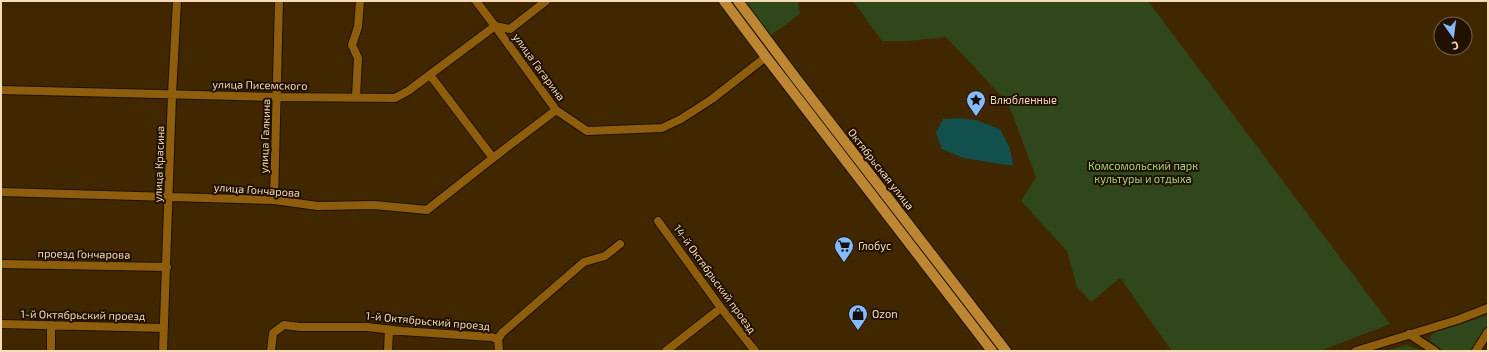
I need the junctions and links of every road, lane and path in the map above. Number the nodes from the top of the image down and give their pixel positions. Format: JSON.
{"nodes":[{"id":1,"x":178,"y":1,"type":"edge"},
{"id":2,"x":280,"y":1,"type":"edge"},
{"id":3,"x":360,"y":1,"type":"edge"},
{"id":4,"x":476,"y":1,"type":"edge"},
{"id":5,"x":546,"y":1,"type":"edge"},
{"id":6,"x":724,"y":1,"type":"edge"},
{"id":7,"x":738,"y":1,"type":"edge"},
{"id":8,"x":496,"y":26,"type":"junction"},
{"id":9,"x":766,"y":57,"type":"junction"},
{"id":10,"x":430,"y":75,"type":"junction"},
{"id":11,"x":1,"y":90,"type":"edge"},
{"id":12,"x":172,"y":94,"type":"junction"},
{"id":13,"x":356,"y":97,"type":"junction"},
{"id":14,"x":277,"y":98,"type":"junction"},
{"id":15,"x":556,"y":110,"type":"junction"},
{"id":16,"x":493,"y":158,"type":"junction"},
{"id":17,"x":1,"y":192,"type":"edge"},
{"id":18,"x":169,"y":197,"type":"junction"},
{"id":19,"x":274,"y":200,"type":"junction"},
{"id":20,"x":658,"y":221,"type":"dead end"},
{"id":21,"x":620,"y":244,"type":"dead end"},
{"id":22,"x":1,"y":264,"type":"edge"},
{"id":23,"x":167,"y":267,"type":"junction"},
{"id":24,"x":721,"y":308,"type":"junction"},
{"id":25,"x":1488,"y":308,"type":"edge"},
{"id":26,"x":1,"y":324,"type":"edge"},
{"id":27,"x":51,"y":325,"type":"junction"},
{"id":28,"x":164,"y":328,"type":"junction"},
{"id":29,"x":389,"y":330,"type":"junction"},
{"id":30,"x":1488,"y":332,"type":"edge"},
{"id":31,"x":1409,"y":334,"type":"junction"},
{"id":32,"x":498,"y":339,"type":"junction"},
{"id":33,"x":1004,"y":350,"type":"edge"},
{"id":34,"x":51,"y":351,"type":"edge"},
{"id":35,"x":163,"y":351,"type":"edge"},
{"id":36,"x":271,"y":351,"type":"edge"},
{"id":37,"x":388,"y":351,"type":"edge"},
{"id":38,"x":499,"y":351,"type":"edge"},
{"id":39,"x":666,"y":351,"type":"edge"},
{"id":40,"x":755,"y":351,"type":"edge"},
{"id":41,"x":992,"y":351,"type":"edge"},
{"id":42,"x":1356,"y":351,"type":"edge"},
{"id":43,"x":1435,"y":351,"type":"edge"},
{"id":44,"x":1476,"y":351,"type":"edge"}],
"edges":[{"from":1,"to":12,"type":"street","name":"улица Красина"},
{"from":2,"to":14,"type":"street","name":"улица Галкина"},
{"from":3,"to":13,"type":"street"},
{"from":4,"to":8,"type":"street","name":"улица Гагарина"},
{"from":5,"to":8,"type":"street"},
{"from":6,"to":9,"type":"main road","name":"Октябрьская улица"},
{"from":7,"to":33,"type":"main road","name":"Октябрьская улица"},
{"from":8,"to":10,"type":"street","name":"улица Писемского"},
{"from":8,"to":15,"type":"street","name":"улица Гагарина"},
{"from":9,"to":15,"type":"street","name":"улица Гагарина"},
{"from":9,"to":41,"type":"main road","name":"Октябрьская улица"},
{"from":10,"to":13,"type":"street","name":"улица Писемского"},
{"from":10,"to":16,"type":"street"},
{"from":11,"to":12,"type":"street","name":"улица Писемского"},
{"from":12,"to":14,"type":"street","name":"улица Писемского"},
{"from":12,"to":18,"type":"street","name":"улица Красина"},
{"from":13,"to":14,"type":"street","name":"улица Писемского"},
{"from":14,"to":19,"type":"street","name":"улица Галкина"},
{"from":15,"to":16,"type":"street","name":"улица Гончарова"},
{"from":16,"to":19,"type":"street","name":"улица Гончарова"},
{"from":17,"to":18,"type":"street","name":"улица Гончарова"},
{"from":18,"to":19,"type":"street","name":"улица Гончарова"},
{"from":18,"to":23,"type":"street","name":"улица Красина"},
{"from":20,"to":24,"type":"street","name":"14-й Октябрьский проезд"},
{"from":21,"to":32,"type":"street","name":"1-й Октябрьский проезд"},
{"from":22,"to":23,"type":"street","name":"проезд Гончарова"},
{"from":23,"to":28,"type":"street","name":"улица Красина"},
{"from":24,"to":39,"type":"street"},
{"from":24,"to":40,"type":"street","name":"14-й Октябрьский проезд"},
{"from":25,"to":31,"type":"street"},
{"from":26,"to":27,"type":"street","name":"1-й Октябрьский проезд"},
{"from":27,"to":28,"type":"street","name":"1-й Октябрьский проезд"},
{"from":27,"to":34,"type":"street"},
{"from":28,"to":35,"type":"street","name":"улица Красина"},
{"from":29,"to":32,"type":"street","name":"1-й Октябрьский проезд"},
{"from":29,"to":36,"type":"street","name":"1-й Октябрьский проезд"},
{"from":29,"to":37,"type":"street"},
{"from":30,"to":44,"type":"street"},
{"from":31,"to":42,"type":"street"},
{"from":31,"to":43,"type":"street"},
{"from":32,"to":38,"type":"street"}]}
